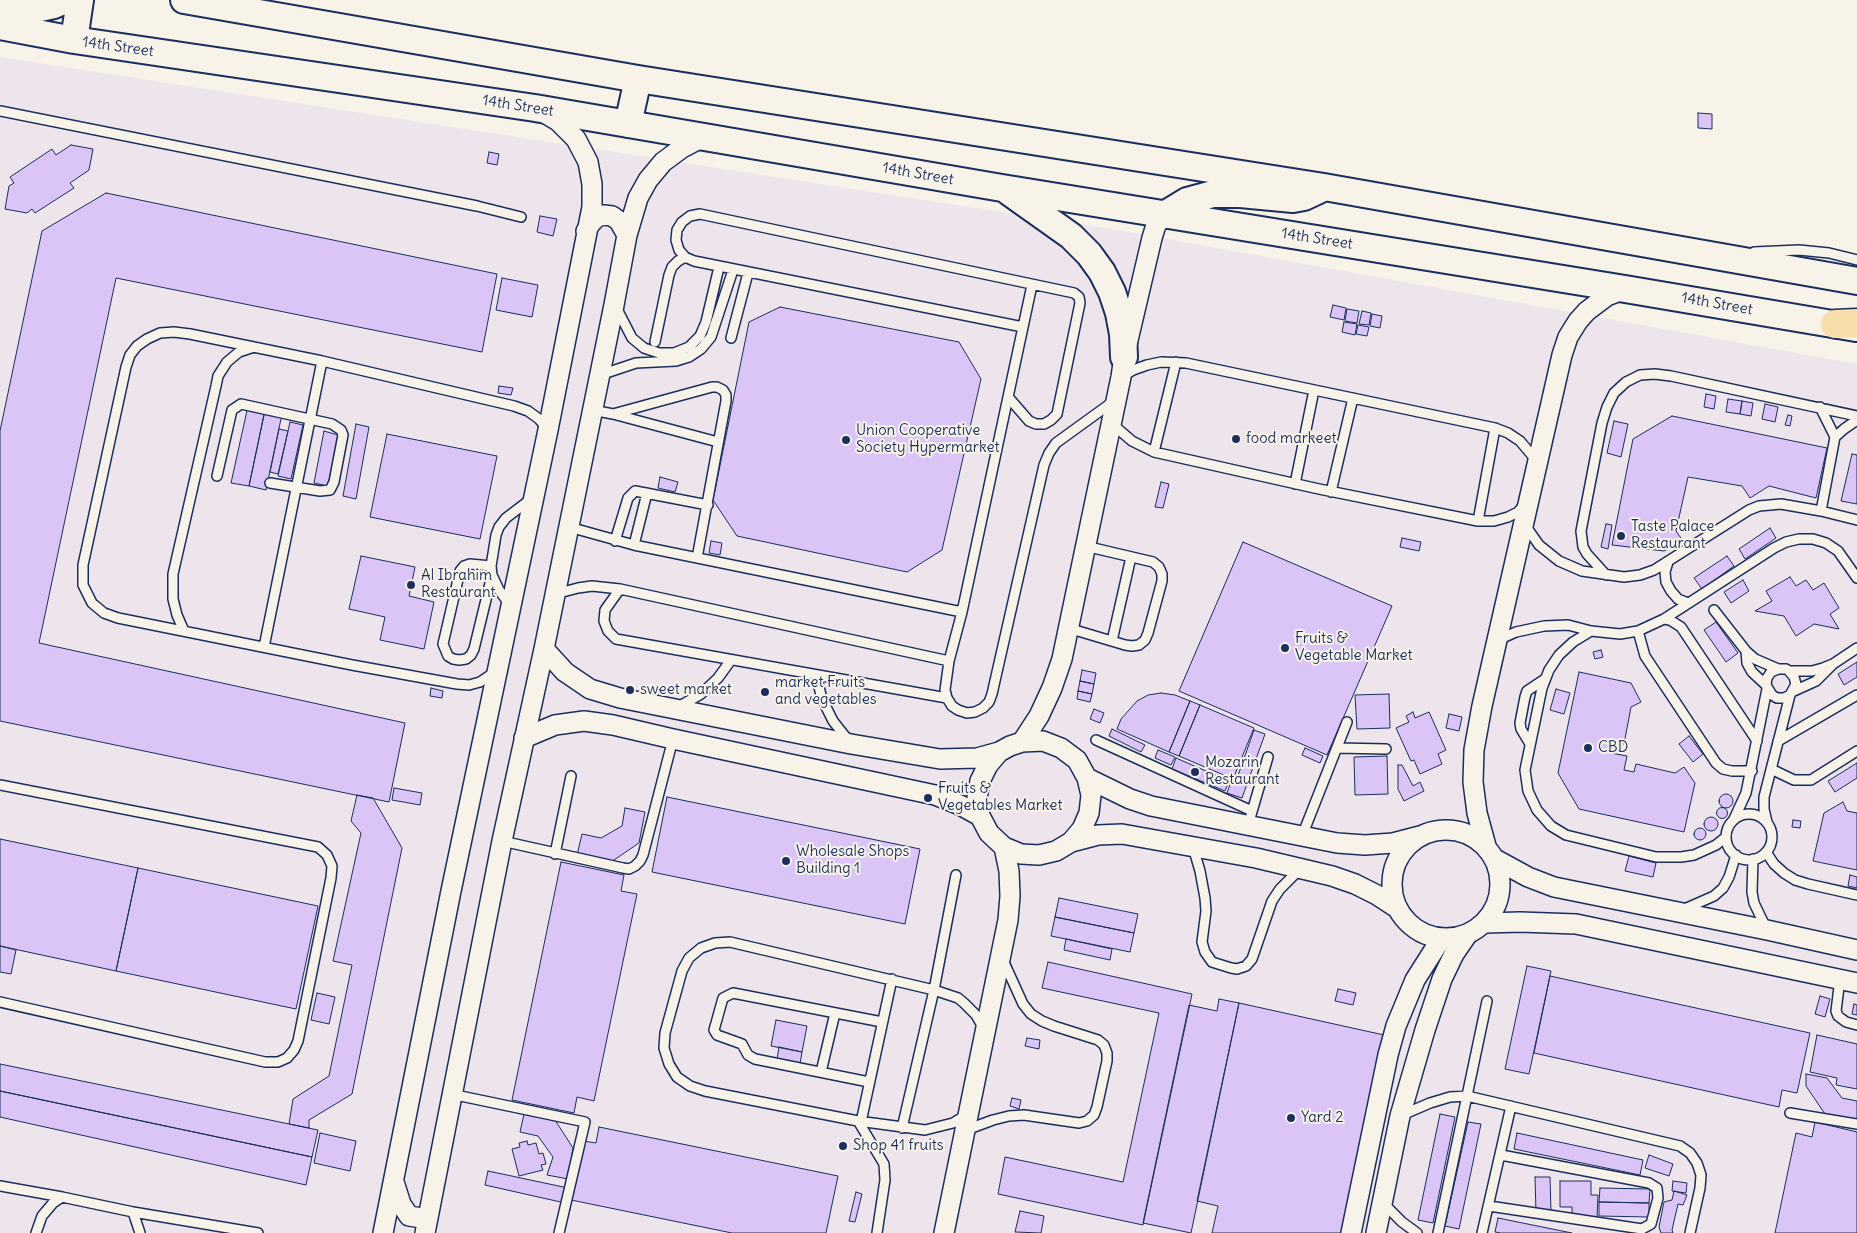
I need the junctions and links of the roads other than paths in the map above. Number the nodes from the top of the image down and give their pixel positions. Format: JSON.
{"nodes":[{"id":1,"x":80,"y":0,"type":"edge"},
{"id":2,"x":184,"y":0,"type":"edge"},
{"id":3,"x":58,"y":2,"type":"edge"},
{"id":4,"x":0,"y":4,"type":"edge"},
{"id":5,"x":227,"y":4,"type":"edge"},
{"id":6,"x":0,"y":26,"type":"edge"},
{"id":7,"x":48,"y":35,"type":"junction"},
{"id":8,"x":74,"y":40,"type":"junction"},
{"id":9,"x":638,"y":79,"type":"junction"},
{"id":10,"x":535,"y":108,"type":"junction"},
{"id":11,"x":0,"y":112,"type":"edge"},
{"id":12,"x":628,"y":124,"type":"junction"},
{"id":13,"x":703,"y":138,"type":"junction"},
{"id":14,"x":1324,"y":187,"type":"junction"},
{"id":15,"x":1002,"y":188,"type":"junction"},
{"id":16,"x":1164,"y":214,"type":"junction"},
{"id":17,"x":521,"y":217,"type":"dead end"},
{"id":18,"x":586,"y":231,"type":"junction"},
{"id":19,"x":627,"y":235,"type":"junction"},
{"id":20,"x":1707,"y":255,"type":"junction"},
{"id":21,"x":685,"y":257,"type":"junction"},
{"id":22,"x":1857,"y":260,"type":"edge"},
{"id":23,"x":719,"y":267,"type":"junction"},
{"id":24,"x":733,"y":270,"type":"junction"},
{"id":25,"x":748,"y":273,"type":"junction"},
{"id":26,"x":1857,"y":281,"type":"edge"},
{"id":27,"x":1032,"y":285,"type":"junction"},
{"id":28,"x":1625,"y":289,"type":"junction"},
{"id":29,"x":614,"y":305,"type":"junction"},
{"id":30,"x":1850,"y":325,"type":"edge"},
{"id":31,"x":1023,"y":327,"type":"junction"},
{"id":32,"x":731,"y":338,"type":"dead end"},
{"id":33,"x":655,"y":342,"type":"dead end"},
{"id":34,"x":254,"y":347,"type":"junction"},
{"id":35,"x":322,"y":360,"type":"junction"},
{"id":36,"x":1176,"y":362,"type":"junction"},
{"id":37,"x":1122,"y":367,"type":"junction"},
{"id":38,"x":600,"y":375,"type":"junction"},
{"id":39,"x":1314,"y":390,"type":"junction"},
{"id":40,"x":1009,"y":398,"type":"junction"},
{"id":41,"x":1353,"y":398,"type":"junction"},
{"id":42,"x":1116,"y":400,"type":"junction"},
{"id":43,"x":1820,"y":408,"type":"junction"},
{"id":44,"x":592,"y":410,"type":"junction"},
{"id":45,"x":613,"y":414,"type":"junction"},
{"id":46,"x":1857,"y":416,"type":"edge"},
{"id":47,"x":310,"y":419,"type":"junction"},
{"id":48,"x":1857,"y":420,"type":"edge"},
{"id":49,"x":1111,"y":423,"type":"junction"},
{"id":50,"x":1495,"y":428,"type":"junction"},
{"id":51,"x":548,"y":430,"type":"junction"},
{"id":52,"x":1836,"y":437,"type":"junction"},
{"id":53,"x":718,"y":442,"type":"junction"},
{"id":54,"x":1154,"y":452,"type":"junction"},
{"id":55,"x":1538,"y":463,"type":"junction"},
{"id":56,"x":217,"y":476,"type":"dead end"},
{"id":57,"x":270,"y":482,"type":"dead end"},
{"id":58,"x":1295,"y":484,"type":"junction"},
{"id":59,"x":296,"y":488,"type":"junction"},
{"id":60,"x":1331,"y":492,"type":"junction"},
{"id":61,"x":647,"y":493,"type":"junction"},
{"id":62,"x":534,"y":498,"type":"junction"},
{"id":63,"x":1530,"y":498,"type":"junction"},
{"id":64,"x":708,"y":505,"type":"junction"},
{"id":65,"x":1821,"y":511,"type":"junction"},
{"id":66,"x":1857,"y":520,"type":"edge"},
{"id":67,"x":1478,"y":521,"type":"junction"},
{"id":68,"x":1524,"y":524,"type":"junction"},
{"id":69,"x":569,"y":527,"type":"junction"},
{"id":70,"x":615,"y":541,"type":"junction"},
{"id":71,"x":634,"y":545,"type":"junction"},
{"id":72,"x":1086,"y":546,"type":"junction"},
{"id":73,"x":1132,"y":557,"type":"junction"},
{"id":74,"x":697,"y":558,"type":"junction"},
{"id":75,"x":1668,"y":562,"type":"junction"},
{"id":76,"x":492,"y":570,"type":"junction"},
{"id":77,"x":1606,"y":575,"type":"junction"},
{"id":78,"x":1857,"y":578,"type":"edge"},
{"id":79,"x":620,"y":589,"type":"junction"},
{"id":80,"x":555,"y":594,"type":"junction"},
{"id":81,"x":1688,"y":603,"type":"junction"},
{"id":82,"x":512,"y":608,"type":"junction"},
{"id":83,"x":1714,"y":610,"type":"dead end"},
{"id":84,"x":962,"y":612,"type":"junction"},
{"id":85,"x":1664,"y":619,"type":"junction"},
{"id":86,"x":1068,"y":628,"type":"junction"},
{"id":87,"x":184,"y":631,"type":"junction"},
{"id":88,"x":1591,"y":631,"type":"junction"},
{"id":89,"x":1638,"y":631,"type":"junction"},
{"id":90,"x":1498,"y":640,"type":"junction"},
{"id":91,"x":1112,"y":641,"type":"junction"},
{"id":92,"x":264,"y":647,"type":"junction"},
{"id":93,"x":1857,"y":648,"type":"edge"},
{"id":94,"x":544,"y":649,"type":"junction"},
{"id":95,"x":1746,"y":651,"type":"junction"},
{"id":96,"x":731,"y":660,"type":"junction"},
{"id":97,"x":949,"y":661,"type":"junction"},
{"id":98,"x":1833,"y":664,"type":"junction"},
{"id":99,"x":499,"y":669,"type":"junction"},
{"id":100,"x":1778,"y":669,"type":"junction"},
{"id":101,"x":1789,"y":671,"type":"junction"},
{"id":102,"x":816,"y":675,"type":"junction"},
{"id":103,"x":1545,"y":679,"type":"junction"},
{"id":104,"x":1767,"y":687,"type":"junction"},
{"id":105,"x":1792,"y":693,"type":"junction"},
{"id":106,"x":1857,"y":695,"type":"edge"},
{"id":107,"x":947,"y":698,"type":"junction"},
{"id":108,"x":674,"y":708,"type":"junction"},
{"id":109,"x":1347,"y":722,"type":"dead end"},
{"id":110,"x":524,"y":738,"type":"junction"},
{"id":111,"x":673,"y":739,"type":"junction"},
{"id":112,"x":1096,"y":740,"type":"dead end"},
{"id":113,"x":1757,"y":741,"type":"junction"},
{"id":114,"x":1778,"y":741,"type":"junction"},
{"id":115,"x":1022,"y":742,"type":"junction"},
{"id":116,"x":852,"y":744,"type":"junction"},
{"id":117,"x":1530,"y":744,"type":"junction"},
{"id":118,"x":1336,"y":748,"type":"junction"},
{"id":119,"x":1386,"y":749,"type":"dead end"},
{"id":120,"x":999,"y":752,"type":"junction"},
{"id":121,"x":1857,"y":752,"type":"edge"},
{"id":122,"x":1268,"y":757,"type":"dead end"},
{"id":123,"x":1771,"y":768,"type":"junction"},
{"id":124,"x":1752,"y":771,"type":"junction"},
{"id":125,"x":572,"y":776,"type":"dead end"},
{"id":126,"x":1087,"y":778,"type":"junction"},
{"id":127,"x":0,"y":785,"type":"edge"},
{"id":128,"x":980,"y":816,"type":"junction"},
{"id":129,"x":1250,"y":818,"type":"junction"},
{"id":130,"x":1734,"y":819,"type":"junction"},
{"id":131,"x":1767,"y":822,"type":"junction"},
{"id":132,"x":1302,"y":836,"type":"junction"},
{"id":133,"x":1420,"y":836,"type":"junction"},
{"id":134,"x":1726,"y":837,"type":"junction"},
{"id":135,"x":502,"y":841,"type":"junction"},
{"id":136,"x":1071,"y":842,"type":"junction"},
{"id":137,"x":1004,"y":847,"type":"junction"},
{"id":138,"x":1193,"y":847,"type":"junction"},
{"id":139,"x":1766,"y":852,"type":"junction"},
{"id":140,"x":1491,"y":853,"type":"junction"},
{"id":141,"x":555,"y":854,"type":"junction"},
{"id":142,"x":1736,"y":855,"type":"junction"},
{"id":143,"x":1753,"y":859,"type":"junction"},
{"id":144,"x":1301,"y":868,"type":"junction"},
{"id":145,"x":956,"y":875,"type":"dead end"},
{"id":146,"x":1857,"y":895,"type":"edge"},
{"id":147,"x":1397,"y":908,"type":"junction"},
{"id":148,"x":1675,"y":912,"type":"junction"},
{"id":149,"x":1485,"y":923,"type":"junction"},
{"id":150,"x":1767,"y":930,"type":"junction"},
{"id":151,"x":1467,"y":935,"type":"junction"},
{"id":152,"x":1440,"y":938,"type":"junction"},
{"id":153,"x":1857,"y":950,"type":"edge"},
{"id":154,"x":1001,"y":955,"type":"junction"},
{"id":155,"x":892,"y":979,"type":"junction"},
{"id":156,"x":1848,"y":981,"type":"edge"},
{"id":157,"x":934,"y":990,"type":"junction"},
{"id":158,"x":1487,"y":1001,"type":"dead end"},
{"id":159,"x":0,"y":1002,"type":"edge"},
{"id":160,"x":835,"y":1013,"type":"junction"},
{"id":161,"x":882,"y":1022,"type":"junction"},
{"id":162,"x":1857,"y":1025,"type":"edge"},
{"id":163,"x":985,"y":1030,"type":"junction"},
{"id":164,"x":821,"y":1072,"type":"junction"},
{"id":165,"x":869,"y":1082,"type":"junction"},
{"id":166,"x":451,"y":1094,"type":"junction"},
{"id":167,"x":1466,"y":1096,"type":"junction"},
{"id":168,"x":1511,"y":1106,"type":"junction"},
{"id":169,"x":1790,"y":1113,"type":"dead end"},
{"id":170,"x":1400,"y":1116,"type":"junction"},
{"id":171,"x":860,"y":1122,"type":"junction"},
{"id":172,"x":965,"y":1123,"type":"junction"},
{"id":173,"x":1857,"y":1124,"type":"edge"},
{"id":174,"x":902,"y":1128,"type":"junction"},
{"id":175,"x":1500,"y":1155,"type":"junction"},
{"id":176,"x":394,"y":1180,"type":"junction"},
{"id":177,"x":0,"y":1186,"type":"edge"},
{"id":178,"x":62,"y":1197,"type":"junction"},
{"id":179,"x":1382,"y":1202,"type":"junction"},
{"id":180,"x":1488,"y":1206,"type":"junction"},
{"id":181,"x":133,"y":1212,"type":"junction"},
{"id":182,"x":426,"y":1224,"type":"edge"},
{"id":183,"x":36,"y":1233,"type":"edge"},
{"id":184,"x":140,"y":1233,"type":"edge"},
{"id":185,"x":258,"y":1233,"type":"edge"},
{"id":186,"x":383,"y":1233,"type":"edge"},
{"id":187,"x":559,"y":1233,"type":"edge"},
{"id":188,"x":877,"y":1233,"type":"edge"},
{"id":189,"x":944,"y":1233,"type":"edge"},
{"id":190,"x":1351,"y":1233,"type":"edge"},
{"id":191,"x":1376,"y":1233,"type":"edge"},
{"id":192,"x":1417,"y":1233,"type":"edge"},
{"id":193,"x":1438,"y":1233,"type":"edge"},
{"id":194,"x":1482,"y":1233,"type":"edge"},
{"id":195,"x":1690,"y":1233,"type":"edge"}],
"edges":[{"from":1,"to":8,"type":"main road"},
{"from":2,"to":5,"type":"main road"},
{"from":3,"to":4,"type":"main road"},
{"from":3,"to":7,"type":"main road"},
{"from":5,"to":9,"type":"main road"},
{"from":6,"to":7,"type":"main road","name":"14th Street"},
{"from":7,"to":8,"type":"main road","name":"14th Street"},
{"from":8,"to":10,"type":"main road","name":"14th Street"},
{"from":9,"to":12,"type":"main road"},
{"from":9,"to":14,"type":"main road"},
{"from":10,"to":12,"type":"main road","name":"14th Street"},
{"from":10,"to":18,"type":"street"},
{"from":11,"to":17,"type":"lane"},
{"from":12,"to":13,"type":"main road","name":"14th Street"},
{"from":13,"to":15,"type":"main road","name":"14th Street"},
{"from":13,"to":19,"type":"street"},
{"from":14,"to":16,"type":"main road"},
{"from":14,"to":20,"type":"main road"},
{"from":15,"to":16,"type":"main road","name":"14th Street"},
{"from":15,"to":37,"type":"main road"},
{"from":16,"to":28,"type":"main road","name":"14th Street"},
{"from":16,"to":37,"type":"street"},
{"from":18,"to":19,"type":"street"},
{"from":18,"to":51,"type":"street"},
{"from":19,"to":29,"type":"street"},
{"from":20,"to":22,"type":"lane"},
{"from":20,"to":26,"type":"main road"},
{"from":21,"to":23,"type":"lane"},
{"from":21,"to":27,"type":"lane"},
{"from":21,"to":33,"type":"lane"},
{"from":23,"to":24,"type":"lane"},
{"from":23,"to":29,"type":"lane"},
{"from":24,"to":25,"type":"lane"},
{"from":24,"to":38,"type":"lane"},
{"from":25,"to":31,"type":"lane"},
{"from":25,"to":32,"type":"lane"},
{"from":27,"to":31,"type":"lane"},
{"from":27,"to":40,"type":"lane"},
{"from":28,"to":30,"type":"main road","name":"14th Street"},
{"from":28,"to":55,"type":"street"},
{"from":29,"to":38,"type":"street"},
{"from":31,"to":40,"type":"lane"},
{"from":34,"to":35,"type":"lane"},
{"from":34,"to":87,"type":"lane"},
{"from":34,"to":87,"type":"lane"},
{"from":35,"to":47,"type":"lane"},
{"from":35,"to":51,"type":"lane"},
{"from":36,"to":37,"type":"lane"},
{"from":36,"to":39,"type":"lane"},
{"from":36,"to":54,"type":"lane"},
{"from":37,"to":42,"type":"street"},
{"from":38,"to":44,"type":"street"},
{"from":39,"to":41,"type":"lane"},
{"from":39,"to":58,"type":"lane"},
{"from":40,"to":84,"type":"lane"},
{"from":41,"to":50,"type":"lane"},
{"from":41,"to":60,"type":"lane"},
{"from":42,"to":49,"type":"street"},
{"from":42,"to":107,"type":"lane"},
{"from":43,"to":46,"type":"lane"},
{"from":43,"to":52,"type":"lane"},
{"from":43,"to":77,"type":"lane"},
{"from":44,"to":45,"type":"lane"},
{"from":44,"to":69,"type":"street"},
{"from":45,"to":53,"type":"lane"},
{"from":45,"to":53,"type":"lane"},
{"from":47,"to":56,"type":"lane"},
{"from":47,"to":59,"type":"lane"},
{"from":47,"to":59,"type":"lane"},
{"from":48,"to":52,"type":"lane"},
{"from":49,"to":54,"type":"lane"},
{"from":49,"to":72,"type":"street"},
{"from":50,"to":55,"type":"lane"},
{"from":50,"to":67,"type":"lane"},
{"from":51,"to":62,"type":"street"},
{"from":52,"to":65,"type":"lane"},
{"from":53,"to":64,"type":"lane"},
{"from":54,"to":58,"type":"lane"},
{"from":55,"to":63,"type":"street"},
{"from":57,"to":59,"type":"lane"},
{"from":58,"to":60,"type":"lane"},
{"from":59,"to":92,"type":"lane"},
{"from":60,"to":67,"type":"lane"},
{"from":61,"to":64,"type":"lane"},
{"from":61,"to":70,"type":"lane"},
{"from":61,"to":71,"type":"lane"},
{"from":62,"to":76,"type":"lane"},
{"from":62,"to":82,"type":"street"},
{"from":63,"to":67,"type":"lane"},
{"from":63,"to":68,"type":"street"},
{"from":64,"to":74,"type":"lane"},
{"from":65,"to":66,"type":"lane"},
{"from":65,"to":75,"type":"lane"},
{"from":68,"to":77,"type":"lane"},
{"from":68,"to":90,"type":"street"},
{"from":69,"to":70,"type":"lane"},
{"from":69,"to":80,"type":"street"},
{"from":70,"to":71,"type":"lane"},
{"from":71,"to":74,"type":"lane"},
{"from":72,"to":73,"type":"lane"},
{"from":72,"to":86,"type":"street"},
{"from":73,"to":91,"type":"lane"},
{"from":73,"to":91,"type":"lane"},
{"from":74,"to":84,"type":"lane"},
{"from":75,"to":77,"type":"lane"},
{"from":75,"to":81,"type":"lane"},
{"from":76,"to":76,"type":"lane"},
{"from":76,"to":82,"type":"lane"},
{"from":78,"to":81,"type":"lane"},
{"from":79,"to":80,"type":"lane"},
{"from":79,"to":96,"type":"lane"},
{"from":79,"to":97,"type":"lane"},
{"from":80,"to":94,"type":"street"},
{"from":81,"to":85,"type":"lane"},
{"from":82,"to":99,"type":"street"},
{"from":83,"to":95,"type":"lane"},
{"from":84,"to":97,"type":"lane"},
{"from":85,"to":89,"type":"lane"},
{"from":85,"to":113,"type":"lane"},
{"from":86,"to":91,"type":"lane"},
{"from":86,"to":115,"type":"street"},
{"from":87,"to":92,"type":"lane"},
{"from":88,"to":89,"type":"lane"},
{"from":88,"to":90,"type":"lane"},
{"from":88,"to":103,"type":"lane"},
{"from":89,"to":124,"type":"lane"},
{"from":90,"to":140,"type":"street"},
{"from":92,"to":99,"type":"lane"},
{"from":93,"to":98,"type":"lane"},
{"from":94,"to":108,"type":"street"},
{"from":94,"to":110,"type":"street"},
{"from":95,"to":100,"type":"lane"},
{"from":95,"to":104,"type":"lane"},
{"from":96,"to":102,"type":"lane"},
{"from":96,"to":108,"type":"lane"},
{"from":97,"to":107,"type":"lane"},
{"from":98,"to":101,"type":"lane"},
{"from":98,"to":105,"type":"lane"},
{"from":99,"to":176,"type":"street"},
{"from":100,"to":101,"type":"lane"},
{"from":100,"to":104,"type":"lane"},
{"from":101,"to":105,"type":"lane"},
{"from":102,"to":107,"type":"lane"},
{"from":102,"to":116,"type":"lane"},
{"from":103,"to":117,"type":"lane"},
{"from":103,"to":117,"type":"lane"},
{"from":104,"to":105,"type":"lane"},
{"from":104,"to":113,"type":"lane"},
{"from":105,"to":114,"type":"lane"},
{"from":106,"to":114,"type":"lane"},
{"from":108,"to":116,"type":"street"},
{"from":109,"to":118,"type":"lane"},
{"from":110,"to":111,"type":"street"},
{"from":110,"to":135,"type":"street"},
{"from":111,"to":128,"type":"street"},
{"from":111,"to":141,"type":"lane"},
{"from":112,"to":129,"type":"lane"},
{"from":113,"to":124,"type":"lane"},
{"from":114,"to":123,"type":"lane"},
{"from":115,"to":120,"type":"street"},
{"from":115,"to":126,"type":"street"},
{"from":116,"to":120,"type":"street"},
{"from":117,"to":134,"type":"lane"},
{"from":118,"to":119,"type":"lane"},
{"from":118,"to":132,"type":"lane"},
{"from":120,"to":128,"type":"street"},
{"from":121,"to":123,"type":"lane"},
{"from":122,"to":129,"type":"lane"},
{"from":123,"to":131,"type":"lane"},
{"from":124,"to":130,"type":"lane"},
{"from":125,"to":141,"type":"lane"},
{"from":126,"to":129,"type":"street"},
{"from":126,"to":136,"type":"street"},
{"from":127,"to":159,"type":"lane"},
{"from":128,"to":137,"type":"street"},
{"from":129,"to":132,"type":"street"},
{"from":130,"to":131,"type":"lane"},
{"from":130,"to":134,"type":"lane"},
{"from":131,"to":139,"type":"lane"},
{"from":132,"to":133,"type":"street"},
{"from":133,"to":140,"type":"street"},
{"from":133,"to":147,"type":"street"},
{"from":134,"to":142,"type":"lane"},
{"from":135,"to":141,"type":"lane"},
{"from":135,"to":166,"type":"street"},
{"from":136,"to":137,"type":"street"},
{"from":136,"to":138,"type":"street"},
{"from":137,"to":154,"type":"street"},
{"from":138,"to":144,"type":"street"},
{"from":138,"to":144,"type":"lane"},
{"from":139,"to":143,"type":"lane"},
{"from":139,"to":146,"type":"lane"},
{"from":140,"to":148,"type":"street"},
{"from":140,"to":149,"type":"street"},
{"from":142,"to":143,"type":"lane"},
{"from":142,"to":148,"type":"lane"},
{"from":143,"to":150,"type":"lane"},
{"from":144,"to":147,"type":"street"},
{"from":145,"to":157,"type":"lane"},
{"from":147,"to":152,"type":"street"},
{"from":148,"to":150,"type":"street"},
{"from":149,"to":151,"type":"street"},
{"from":149,"to":156,"type":"street"},
{"from":150,"to":153,"type":"street"},
{"from":151,"to":152,"type":"street"},
{"from":151,"to":170,"type":"street"},
{"from":152,"to":190,"type":"street"},
{"from":154,"to":163,"type":"street"},
{"from":154,"to":172,"type":"lane"},
{"from":155,"to":157,"type":"lane"},
{"from":155,"to":161,"type":"lane"},
{"from":155,"to":171,"type":"lane"},
{"from":156,"to":162,"type":"lane"},
{"from":157,"to":163,"type":"lane"},
{"from":157,"to":174,"type":"lane"},
{"from":158,"to":167,"type":"lane"},
{"from":160,"to":161,"type":"lane"},
{"from":160,"to":164,"type":"lane"},
{"from":160,"to":164,"type":"lane"},
{"from":161,"to":165,"type":"lane"},
{"from":163,"to":172,"type":"street"},
{"from":164,"to":165,"type":"lane"},
{"from":165,"to":171,"type":"lane"},
{"from":166,"to":182,"type":"street"},
{"from":166,"to":187,"type":"lane"},
{"from":167,"to":168,"type":"lane"},
{"from":167,"to":170,"type":"lane"},
{"from":167,"to":193,"type":"lane"},
{"from":168,"to":175,"type":"lane"},
{"from":168,"to":195,"type":"lane"},
{"from":169,"to":173,"type":"lane"},
{"from":170,"to":179,"type":"street"},
{"from":171,"to":174,"type":"lane"},
{"from":171,"to":188,"type":"lane"},
{"from":172,"to":174,"type":"lane"},
{"from":172,"to":189,"type":"street"},
{"from":175,"to":180,"type":"lane"},
{"from":175,"to":180,"type":"lane"},
{"from":176,"to":182,"type":"street"},
{"from":176,"to":186,"type":"street"},
{"from":177,"to":178,"type":"lane"},
{"from":178,"to":181,"type":"lane"},
{"from":178,"to":183,"type":"lane"},
{"from":179,"to":191,"type":"street"},
{"from":179,"to":192,"type":"lane"},
{"from":180,"to":194,"type":"lane"},
{"from":181,"to":184,"type":"lane"},
{"from":181,"to":185,"type":"lane"}]}
